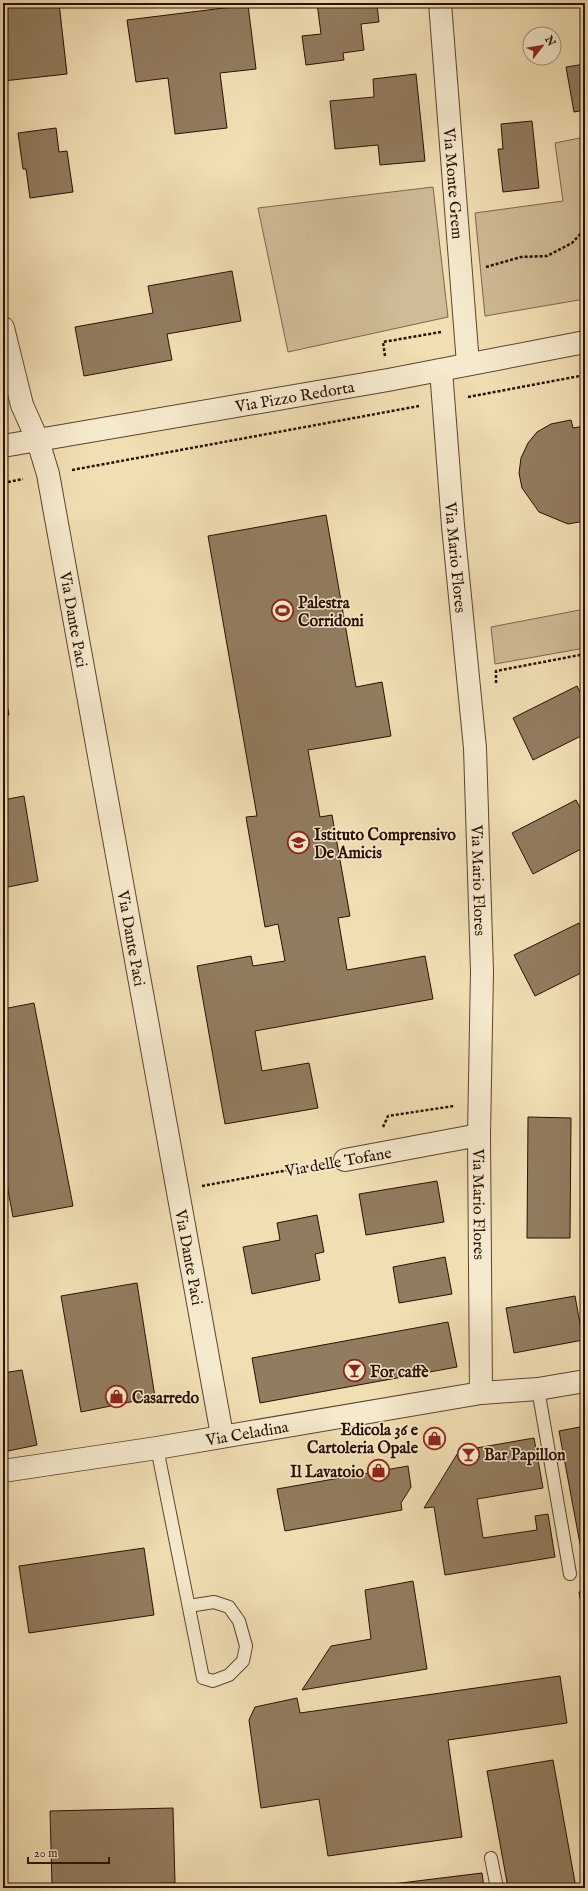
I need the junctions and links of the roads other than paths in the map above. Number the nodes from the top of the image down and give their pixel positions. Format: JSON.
{"nodes":[{"id":1,"x":440,"y":3,"type":"edge"},
{"id":2,"x":3,"y":328,"type":"edge"},
{"id":3,"x":585,"y":342,"type":"edge"},
{"id":4,"x":468,"y":364,"type":"junction"},
{"id":5,"x":441,"y":370,"type":"junction"},
{"id":6,"x":38,"y":441,"type":"junction"},
{"id":7,"x":3,"y":446,"type":"edge"},
{"id":8,"x":479,"y":1135,"type":"junction"},
{"id":9,"x":345,"y":1160,"type":"road end"},
{"id":10,"x":585,"y":1381,"type":"edge"},
{"id":11,"x":538,"y":1389,"type":"junction"},
{"id":12,"x":481,"y":1393,"type":"junction"},
{"id":13,"x":222,"y":1436,"type":"junction"},
{"id":14,"x":157,"y":1448,"type":"junction"},
{"id":15,"x":3,"y":1471,"type":"edge"},
{"id":16,"x":570,"y":1574,"type":"dead end"},
{"id":17,"x":189,"y":1606,"type":"junction"},
{"id":18,"x":491,"y":1858,"type":"dead end"},
{"id":19,"x":496,"y":1888,"type":"edge"}],
"edges":[{"from":1,"to":4,"type":"street","name":"Via Monte Grem"},
{"from":2,"to":6,"type":"street","name":"Via Dante Paci"},
{"from":3,"to":4,"type":"street","name":"Via Pizzo Redorta"},
{"from":4,"to":5,"type":"street","name":"Via Pizzo Redorta"},
{"from":5,"to":6,"type":"street","name":"Via Pizzo Redorta"},
{"from":5,"to":8,"type":"street","name":"Via Mario Flores"},
{"from":6,"to":7,"type":"street","name":"Via Pizzo Redorta"},
{"from":6,"to":13,"type":"street","name":"Via Dante Paci"},
{"from":8,"to":9,"type":"street","name":"Via delle Tofane"},
{"from":8,"to":12,"type":"street","name":"Via Mario Flores"},
{"from":10,"to":11,"type":"street","name":"Via Celadina"},
{"from":11,"to":12,"type":"street","name":"Via Celadina"},
{"from":11,"to":16,"type":"lane"},
{"from":12,"to":13,"type":"street","name":"Via Celadina"},
{"from":13,"to":14,"type":"street","name":"Via Celadina"},
{"from":14,"to":15,"type":"street","name":"Via Celadina"},
{"from":14,"to":17,"type":"lane"},
{"from":17,"to":17,"type":"lane"},
{"from":18,"to":19,"type":"lane"}]}
